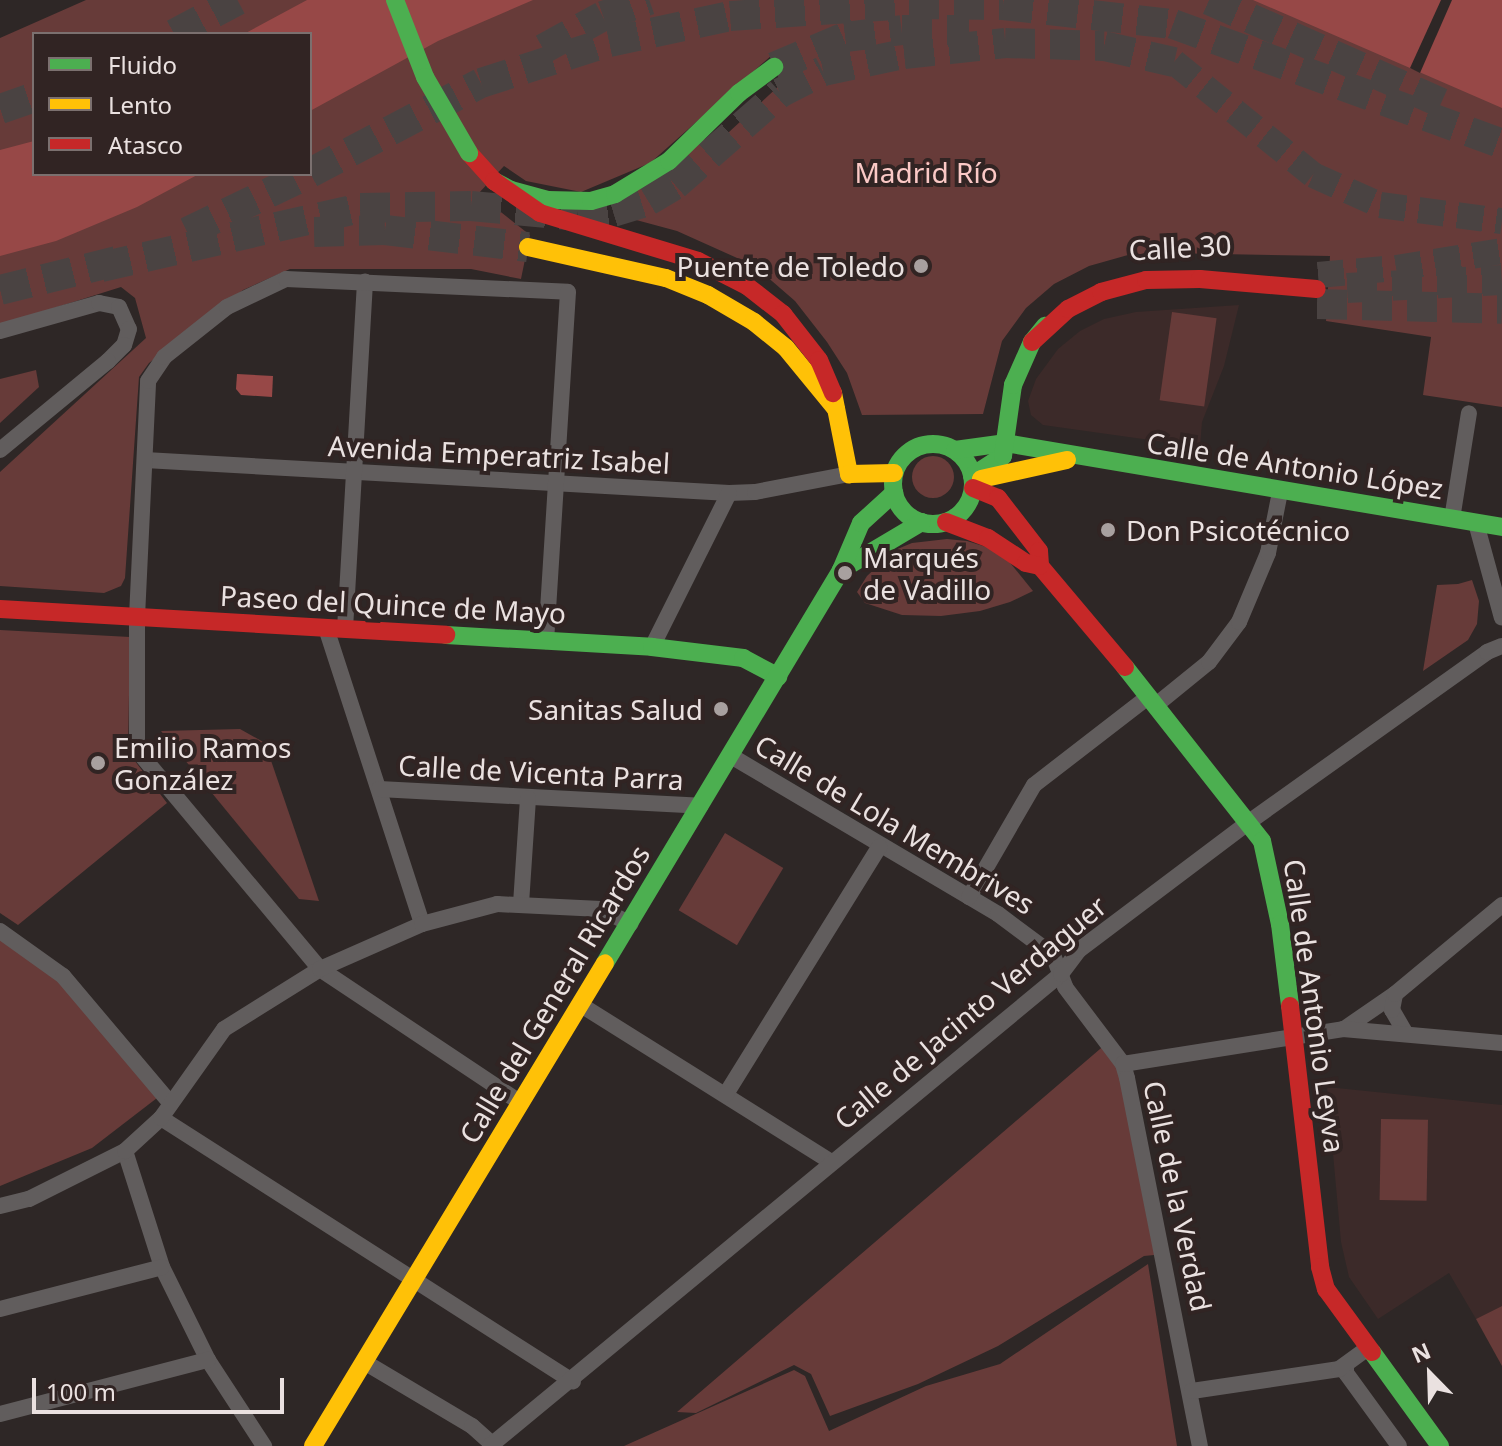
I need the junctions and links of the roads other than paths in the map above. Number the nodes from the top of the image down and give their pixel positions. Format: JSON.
{"nodes":[{"id":1,"x":395,"y":0,"type":"edge"},
{"id":2,"x":774,"y":67,"type":"tunnel mouth"},
{"id":3,"x":494,"y":181,"type":"junction"},
{"id":4,"x":528,"y":247,"type":"tunnel mouth"},
{"id":5,"x":365,"y":282,"type":"junction"},
{"id":6,"x":1317,"y":290,"type":"tunnel mouth"},
{"id":7,"x":0,"y":331,"type":"edge"},
{"id":8,"x":836,"y":409,"type":"junction"},
{"id":9,"x":1469,"y":413,"type":"dead end"},
{"id":10,"x":1005,"y":443,"type":"junction"},
{"id":11,"x":0,"y":450,"type":"edge"},
{"id":12,"x":955,"y":450,"type":"junction"},
{"id":13,"x":1079,"y":458,"type":"junction"},
{"id":14,"x":145,"y":460,"type":"junction"},
{"id":15,"x":352,"y":472,"type":"junction"},
{"id":16,"x":894,"y":473,"type":"junction"},
{"id":17,"x":849,"y":474,"type":"junction"},
{"id":18,"x":973,"y":482,"type":"junction"},
{"id":19,"x":556,"y":483,"type":"junction"},
{"id":20,"x":1280,"y":492,"type":"junction"},
{"id":21,"x":729,"y":493,"type":"junction"},
{"id":22,"x":894,"y":493,"type":"junction"},
{"id":23,"x":1452,"y":519,"type":"junction"},
{"id":24,"x":922,"y":522,"type":"junction"},
{"id":25,"x":946,"y":522,"type":"junction"},
{"id":26,"x":1476,"y":523,"type":"junction"},
{"id":27,"x":1502,"y":527,"type":"edge"},
{"id":28,"x":1040,"y":566,"type":"junction"},
{"id":29,"x":841,"y":570,"type":"junction"},
{"id":30,"x":0,"y":609,"type":"edge"},
{"id":31,"x":137,"y":617,"type":"junction"},
{"id":32,"x":1502,"y":618,"type":"edge"},
{"id":33,"x":335,"y":629,"type":"junction"},
{"id":34,"x":546,"y":641,"type":"junction"},
{"id":35,"x":1502,"y":646,"type":"edge"},
{"id":36,"x":652,"y":647,"type":"junction"},
{"id":37,"x":778,"y":677,"type":"junction"},
{"id":38,"x":1153,"y":701,"type":"junction"},
{"id":39,"x":731,"y":756,"type":"junction"},
{"id":40,"x":379,"y":789,"type":"junction"},
{"id":41,"x":528,"y":798,"type":"junction"},
{"id":42,"x":701,"y":806,"type":"junction"},
{"id":43,"x":1249,"y":822,"type":"junction"},
{"id":44,"x":879,"y":847,"type":"junction"},
{"id":45,"x":969,"y":897,"type":"junction"},
{"id":46,"x":521,"y":904,"type":"junction"},
{"id":47,"x":1502,"y":905,"type":"edge"},
{"id":48,"x":422,"y":924,"type":"junction"},
{"id":49,"x":630,"y":924,"type":"junction"},
{"id":50,"x":0,"y":931,"type":"edge"},
{"id":51,"x":320,"y":969,"type":"junction"},
{"id":52,"x":1061,"y":974,"type":"junction"},
{"id":53,"x":1395,"y":994,"type":"junction"},
{"id":54,"x":581,"y":1005,"type":"junction"},
{"id":55,"x":1343,"y":1029,"type":"junction"},
{"id":56,"x":1406,"y":1034,"type":"junction"},
{"id":57,"x":1294,"y":1038,"type":"junction"},
{"id":58,"x":1502,"y":1043,"type":"edge"},
{"id":59,"x":1123,"y":1064,"type":"junction"},
{"id":60,"x":726,"y":1094,"type":"junction"},
{"id":61,"x":521,"y":1103,"type":"junction"},
{"id":62,"x":166,"y":1111,"type":"junction"},
{"id":63,"x":125,"y":1151,"type":"junction"},
{"id":64,"x":831,"y":1162,"type":"junction"},
{"id":65,"x":0,"y":1206,"type":"edge"},
{"id":66,"x":162,"y":1267,"type":"junction"},
{"id":67,"x":413,"y":1282,"type":"junction"},
{"id":68,"x":0,"y":1309,"type":"edge"},
{"id":69,"x":1367,"y":1349,"type":"junction"},
{"id":70,"x":208,"y":1360,"type":"junction"},
{"id":71,"x":366,"y":1363,"type":"junction"},
{"id":72,"x":1346,"y":1365,"type":"junction"},
{"id":73,"x":573,"y":1381,"type":"junction"},
{"id":74,"x":1192,"y":1391,"type":"junction"},
{"id":75,"x":0,"y":1414,"type":"edge"},
{"id":76,"x":491,"y":1445,"type":"edge"},
{"id":77,"x":264,"y":1446,"type":"edge"},
{"id":78,"x":313,"y":1446,"type":"edge"},
{"id":79,"x":1200,"y":1446,"type":"edge"},
{"id":80,"x":1399,"y":1446,"type":"edge"},
{"id":81,"x":1440,"y":1446,"type":"edge"}],
"edges":[{"from":1,"to":3,"type":"main road","bridge":true},
{"from":2,"to":3,"type":"main road"},
{"from":3,"to":8,"type":"main road"},
{"from":4,"to":8,"type":"main road"},
{"from":5,"to":14,"type":"street"},
{"from":5,"to":15,"type":"street"},
{"from":5,"to":19,"type":"street"},
{"from":6,"to":10,"type":"main road"},
{"from":7,"to":11,"type":"street"},
{"from":8,"to":17,"type":"main road"},
{"from":9,"to":23,"type":"street"},
{"from":10,"to":12,"type":"main road","name":"Calle de Antonio López"},
{"from":10,"to":13,"type":"main road","name":"Calle de Antonio López"},
{"from":10,"to":18,"type":"main road"},
{"from":12,"to":16,"type":"main road"},
{"from":12,"to":18,"type":"main road"},
{"from":13,"to":18,"type":"main road","name":"Calle de Antonio López"},
{"from":13,"to":20,"type":"main road","name":"Calle de Antonio López"},
{"from":14,"to":15,"type":"street","name":"Avenida Emperatriz Isabel"},
{"from":14,"to":31,"type":"street"},
{"from":15,"to":19,"type":"street","name":"Avenida Emperatriz Isabel"},
{"from":15,"to":33,"type":"street"},
{"from":16,"to":17,"type":"main road"},
{"from":16,"to":22,"type":"main road"},
{"from":17,"to":21,"type":"street","name":"Avenida Emperatriz Isabel"},
{"from":18,"to":25,"type":"main road"},
{"from":18,"to":28,"type":"main road","name":"Calle de Antonio Leyva"},
{"from":19,"to":21,"type":"street","name":"Avenida Emperatriz Isabel"},
{"from":19,"to":34,"type":"street"},
{"from":20,"to":23,"type":"main road","name":"Calle de Antonio López"},
{"from":20,"to":38,"type":"street"},
{"from":21,"to":36,"type":"street"},
{"from":22,"to":24,"type":"main road"},
{"from":22,"to":29,"type":"main road","name":"Calle del General Ricardos"},
{"from":23,"to":26,"type":"main road","name":"Calle de Antonio López"},
{"from":24,"to":25,"type":"main road"},
{"from":24,"to":29,"type":"main road","name":"Calle del General Ricardos"},
{"from":25,"to":28,"type":"main road","name":"Calle de Antonio Leyva"},
{"from":26,"to":27,"type":"main road","name":"Calle de Antonio López"},
{"from":26,"to":32,"type":"street"},
{"from":28,"to":38,"type":"main road","name":"Calle de Antonio Leyva"},
{"from":29,"to":37,"type":"main road","name":"Calle del General Ricardos"},
{"from":30,"to":31,"type":"main road","name":"Paseo del Quince de Mayo"},
{"from":31,"to":33,"type":"main road","name":"Paseo del Quince de Mayo"},
{"from":31,"to":51,"type":"street"},
{"from":33,"to":34,"type":"main road","name":"Paseo del Quince de Mayo"},
{"from":33,"to":40,"type":"street"},
{"from":34,"to":36,"type":"main road","name":"Paseo del Quince de Mayo"},
{"from":35,"to":43,"type":"street","name":"Calle de Jacinto Verdaguer"},
{"from":36,"to":37,"type":"main road","name":"Paseo del Quince de Mayo"},
{"from":37,"to":39,"type":"main road","name":"Calle del General Ricardos"},
{"from":38,"to":43,"type":"main road","name":"Calle de Antonio Leyva"},
{"from":38,"to":45,"type":"street"},
{"from":39,"to":42,"type":"main road","name":"Calle del General Ricardos"},
{"from":39,"to":44,"type":"street","name":"Calle de Lola Membrives"},
{"from":40,"to":41,"type":"street","name":"Calle de Vicenta Parra"},
{"from":40,"to":48,"type":"street"},
{"from":41,"to":42,"type":"street","name":"Calle de Vicenta Parra"},
{"from":41,"to":46,"type":"street"},
{"from":42,"to":49,"type":"main road","name":"Calle del General Ricardos"},
{"from":43,"to":52,"type":"street","name":"Calle de Jacinto Verdaguer"},
{"from":43,"to":57,"type":"main road","name":"Calle de Antonio Leyva"},
{"from":44,"to":45,"type":"street","name":"Calle de Lola Membrives"},
{"from":44,"to":60,"type":"street"},
{"from":45,"to":52,"type":"street","name":"Calle de Lola Membrives"},
{"from":46,"to":48,"type":"street"},
{"from":46,"to":49,"type":"street"},
{"from":47,"to":53,"type":"street"},
{"from":48,"to":51,"type":"street"},
{"from":49,"to":54,"type":"main road","name":"Calle del General Ricardos"},
{"from":50,"to":62,"type":"street"},
{"from":51,"to":61,"type":"street"},
{"from":51,"to":62,"type":"street"},
{"from":52,"to":59,"type":"street","name":"Calle de la Verdad"},
{"from":52,"to":64,"type":"street","name":"Calle de Jacinto Verdaguer"},
{"from":53,"to":55,"type":"street"},
{"from":53,"to":56,"type":"street"},
{"from":54,"to":60,"type":"street"},
{"from":54,"to":61,"type":"main road","name":"Calle del General Ricardos"},
{"from":55,"to":56,"type":"street"},
{"from":55,"to":57,"type":"street"},
{"from":56,"to":58,"type":"street"},
{"from":57,"to":59,"type":"street"},
{"from":57,"to":69,"type":"main road","name":"Calle de Antonio Leyva"},
{"from":59,"to":74,"type":"street","name":"Calle de la Verdad"},
{"from":60,"to":64,"type":"street"},
{"from":61,"to":67,"type":"main road","name":"Calle del General Ricardos"},
{"from":62,"to":63,"type":"street"},
{"from":62,"to":67,"type":"street"},
{"from":63,"to":65,"type":"street"},
{"from":63,"to":66,"type":"street"},
{"from":64,"to":73,"type":"street","name":"Calle de Jacinto Verdaguer"},
{"from":66,"to":68,"type":"street"},
{"from":66,"to":70,"type":"street"},
{"from":67,"to":71,"type":"main road","name":"Calle del General Ricardos"},
{"from":67,"to":73,"type":"street"},
{"from":69,"to":72,"type":"street"},
{"from":69,"to":81,"type":"main road","name":"Calle de Antonio Leyva"},
{"from":70,"to":75,"type":"street"},
{"from":70,"to":77,"type":"street"},
{"from":71,"to":76,"type":"street"},
{"from":71,"to":78,"type":"main road","name":"Calle del General Ricardos"},
{"from":72,"to":74,"type":"street"},
{"from":72,"to":80,"type":"street"},
{"from":73,"to":76,"type":"street","name":"Calle de Jacinto Verdaguer"},
{"from":74,"to":79,"type":"street","name":"Calle de la Verdad"}]}
